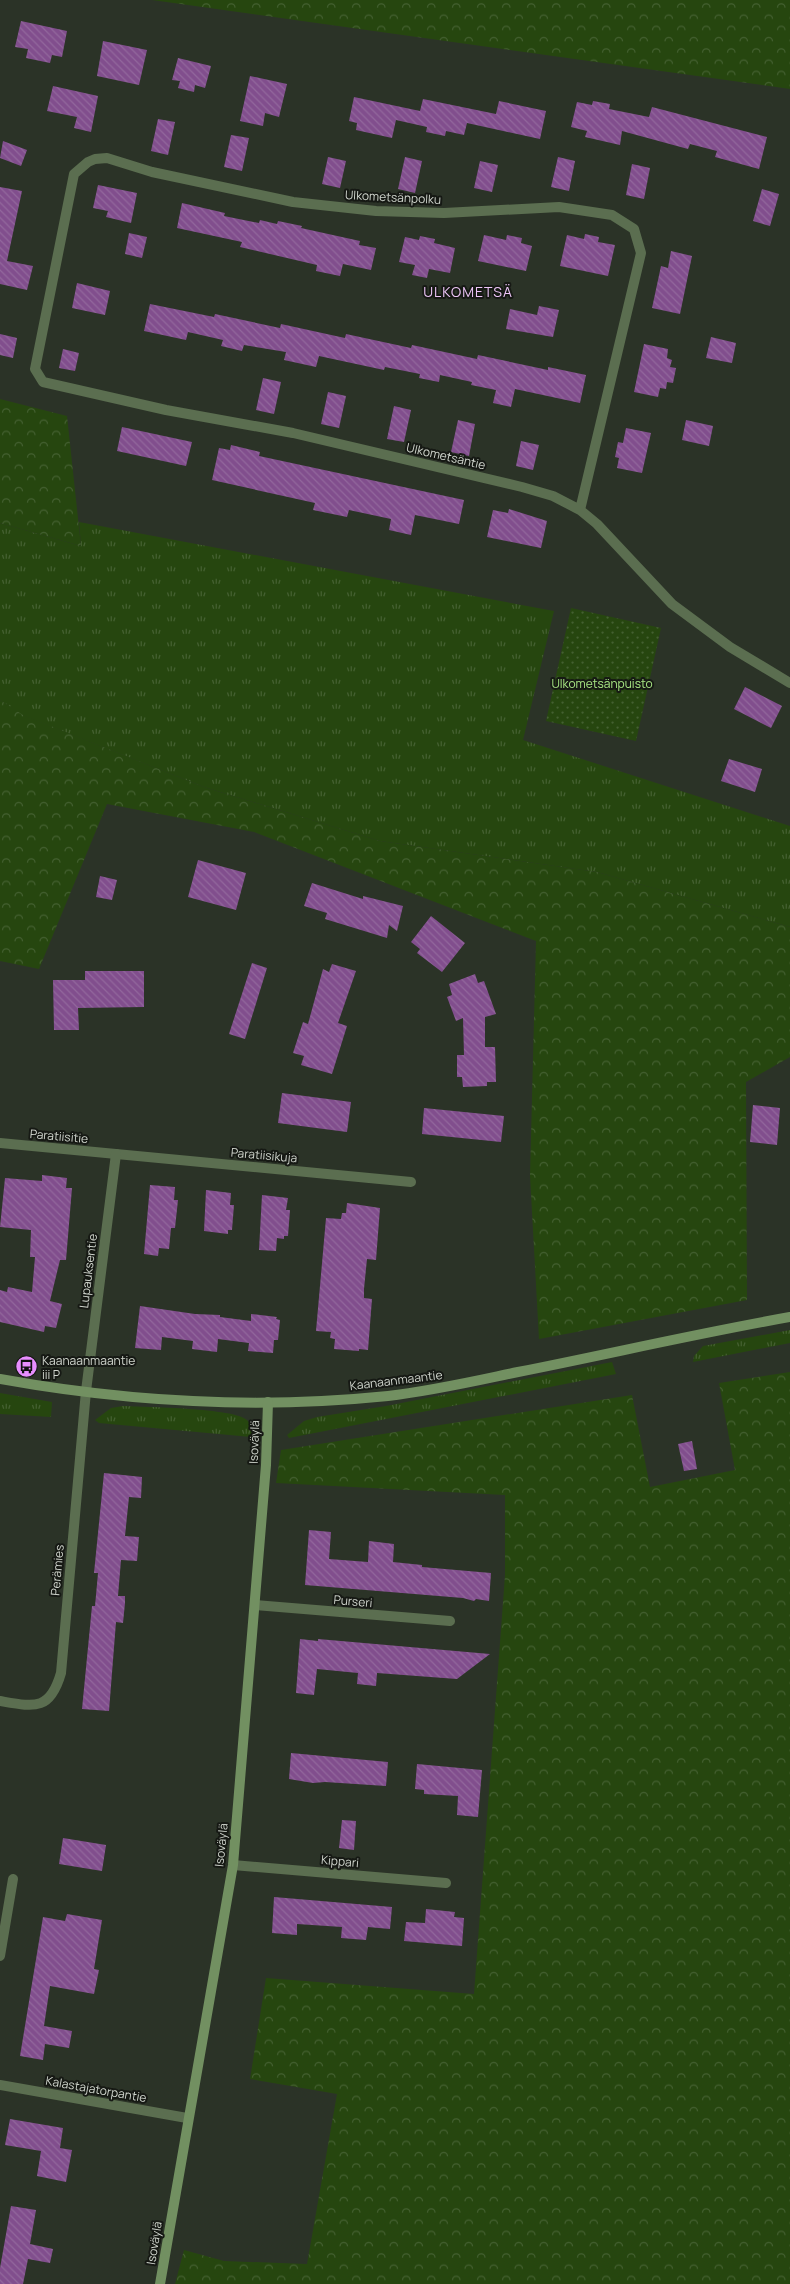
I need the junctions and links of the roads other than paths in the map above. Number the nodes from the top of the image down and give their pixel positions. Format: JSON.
{"nodes":[{"id":1,"x":38,"y":375,"type":"joint"},
{"id":2,"x":580,"y":510,"type":"junction"},
{"id":3,"x":790,"y":683,"type":"edge"},
{"id":4,"x":0,"y":1143,"type":"edge"},
{"id":5,"x":116,"y":1154,"type":"junction"},
{"id":6,"x":411,"y":1182,"type":"dead end"},
{"id":7,"x":790,"y":1317,"type":"edge"},
{"id":8,"x":0,"y":1379,"type":"edge"},
{"id":9,"x":86,"y":1391,"type":"junction"},
{"id":10,"x":268,"y":1402,"type":"junction"},
{"id":11,"x":255,"y":1605,"type":"junction"},
{"id":12,"x":450,"y":1622,"type":"dead end"},
{"id":13,"x":0,"y":1701,"type":"edge"},
{"id":14,"x":233,"y":1865,"type":"junction"},
{"id":15,"x":12,"y":1879,"type":"dead end"},
{"id":16,"x":446,"y":1883,"type":"dead end"},
{"id":17,"x":0,"y":1956,"type":"edge"},
{"id":18,"x":0,"y":2085,"type":"edge"},
{"id":19,"x":187,"y":2118,"type":"junction"},
{"id":20,"x":160,"y":2284,"type":"edge"}],
"edges":[{"from":1,"to":2,"type":"street","name":"Ulkometsäntie"},
{"from":1,"to":2,"type":"street","name":"Ulkometsänpolku"},
{"from":2,"to":3,"type":"street","name":"Ulkometsäntie"},
{"from":4,"to":5,"type":"street","name":"Paratiisitie"},
{"from":5,"to":6,"type":"street","name":"Paratiisikuja"},
{"from":5,"to":9,"type":"street","name":"Lupauksentie"},
{"from":7,"to":10,"type":"street","name":"Kaanaanmaantie"},
{"from":8,"to":9,"type":"street","name":"Kaanaanmaantie"},
{"from":9,"to":10,"type":"street","name":"Kaanaanmaantie"},
{"from":9,"to":13,"type":"street","name":"Perämies"},
{"from":10,"to":11,"type":"street","name":"Isoväylä"},
{"from":11,"to":12,"type":"street","name":"Purseri"},
{"from":11,"to":14,"type":"street","name":"Isoväylä"},
{"from":14,"to":16,"type":"street","name":"Kippari"},
{"from":14,"to":19,"type":"street","name":"Isoväylä"},
{"from":15,"to":17,"type":"street"},
{"from":18,"to":19,"type":"street","name":"Kalastajatorpantie"},
{"from":19,"to":20,"type":"street","name":"Isoväylä"}]}
